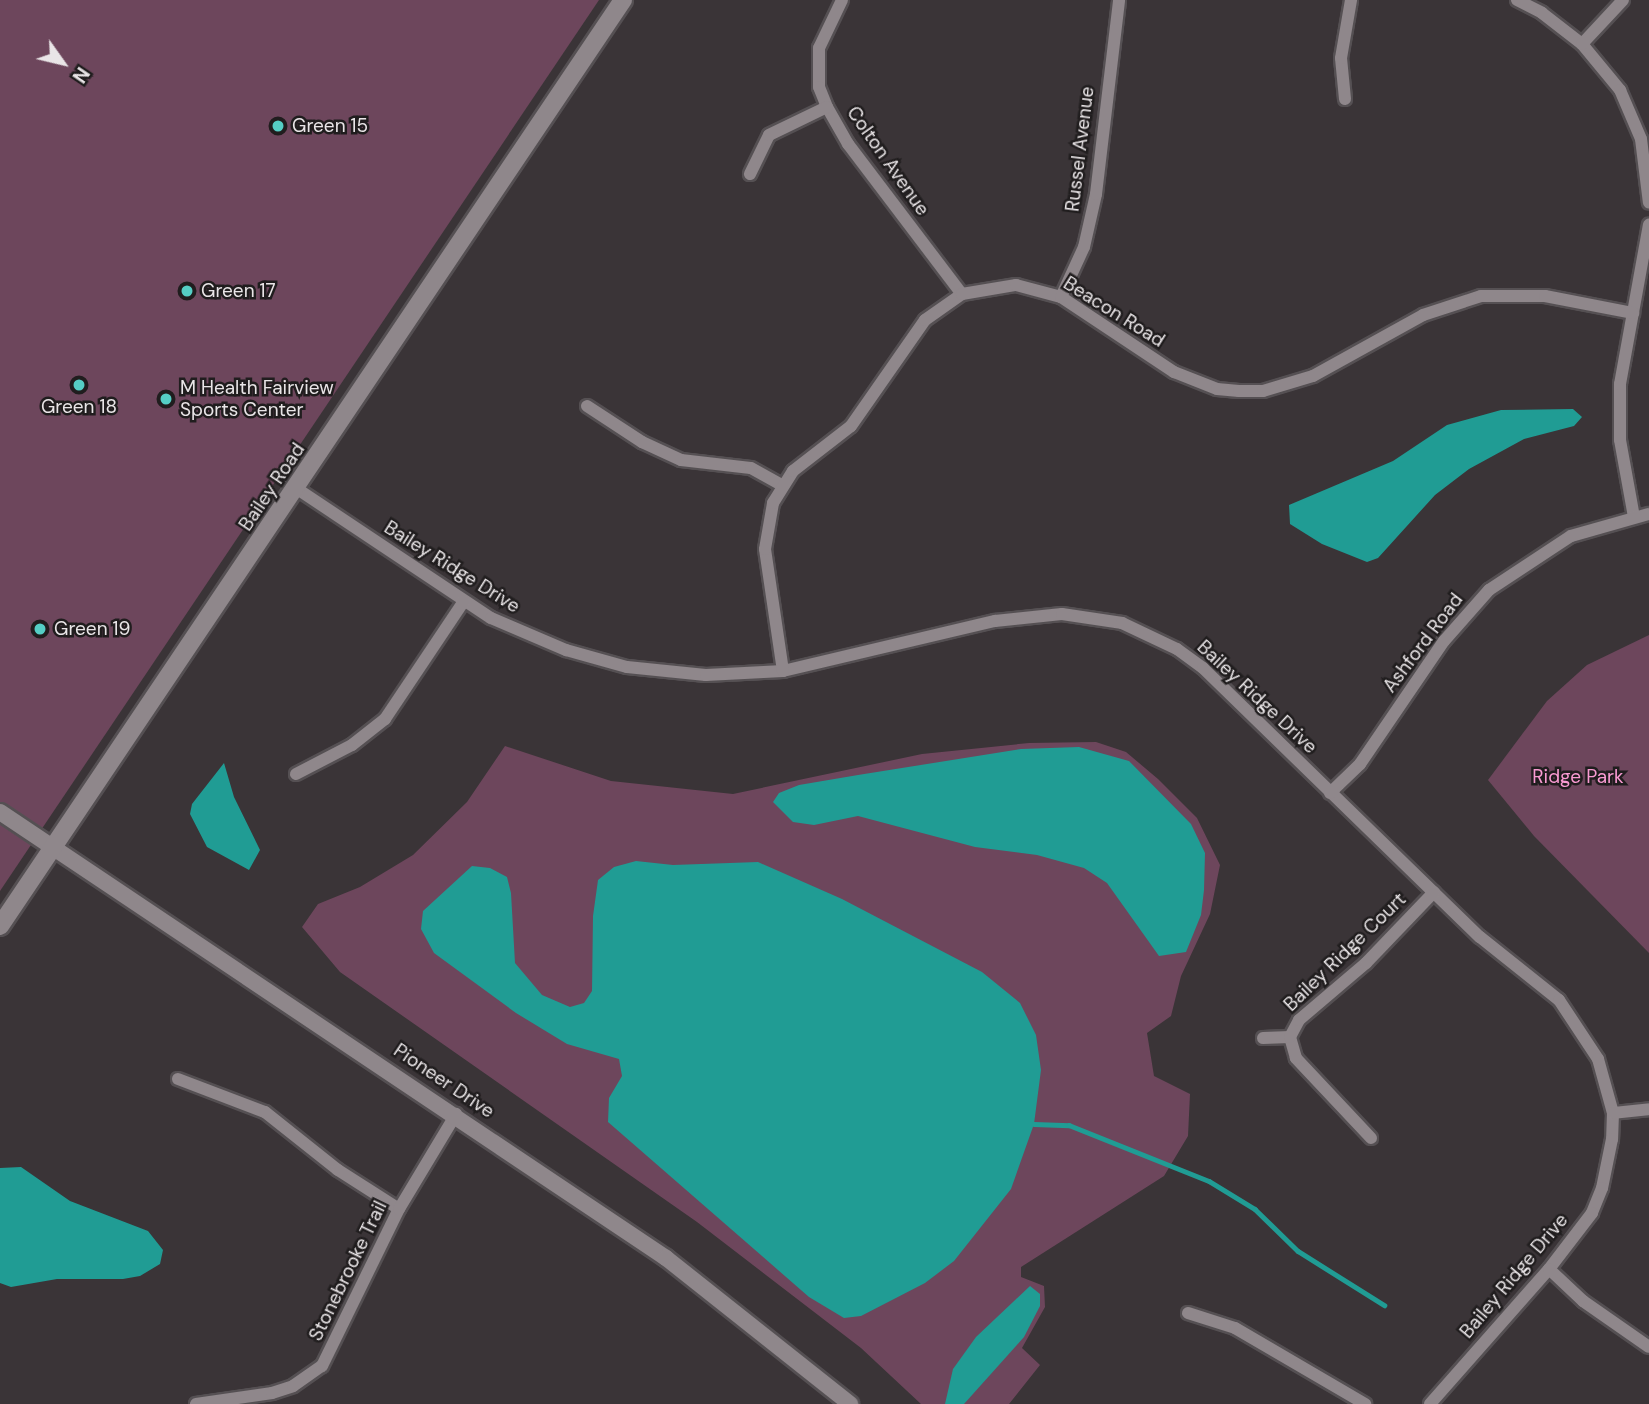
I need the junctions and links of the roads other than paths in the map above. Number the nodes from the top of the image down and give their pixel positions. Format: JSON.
{"nodes":[{"id":1,"x":623,"y":0,"type":"edge"},
{"id":2,"x":842,"y":0,"type":"edge"},
{"id":3,"x":1119,"y":0,"type":"edge"},
{"id":4,"x":1351,"y":0,"type":"edge"},
{"id":5,"x":1517,"y":0,"type":"edge"},
{"id":6,"x":1623,"y":0,"type":"edge"},
{"id":7,"x":1582,"y":44,"type":"junction"},
{"id":8,"x":1345,"y":99,"type":"dead end"},
{"id":9,"x":827,"y":107,"type":"junction"},
{"id":10,"x":750,"y":174,"type":"dead end"},
{"id":11,"x":1649,"y":195,"type":"edge"},
{"id":12,"x":1649,"y":203,"type":"edge"},
{"id":13,"x":1649,"y":225,"type":"edge"},
{"id":14,"x":962,"y":294,"type":"junction"},
{"id":15,"x":1061,"y":297,"type":"junction"},
{"id":16,"x":1633,"y":313,"type":"junction"},
{"id":17,"x":587,"y":406,"type":"dead end"},
{"id":18,"x":782,"y":485,"type":"junction"},
{"id":19,"x":296,"y":488,"type":"junction"},
{"id":20,"x":1649,"y":514,"type":"edge"},
{"id":21,"x":1634,"y":517,"type":"junction"},
{"id":22,"x":464,"y":601,"type":"junction"},
{"id":23,"x":783,"y":671,"type":"junction"},
{"id":24,"x":296,"y":774,"type":"dead end"},
{"id":25,"x":1330,"y":793,"type":"junction"},
{"id":26,"x":0,"y":812,"type":"edge"},
{"id":27,"x":53,"y":847,"type":"junction"},
{"id":28,"x":1434,"y":892,"type":"junction"},
{"id":29,"x":0,"y":926,"type":"edge"},
{"id":30,"x":1290,"y":1037,"type":"junction"},
{"id":31,"x":1263,"y":1038,"type":"dead end"},
{"id":32,"x":178,"y":1079,"type":"dead end"},
{"id":33,"x":1649,"y":1109,"type":"edge"},
{"id":34,"x":1613,"y":1113,"type":"junction"},
{"id":35,"x":456,"y":1114,"type":"junction"},
{"id":36,"x":1371,"y":1138,"type":"dead end"},
{"id":37,"x":399,"y":1209,"type":"junction"},
{"id":38,"x":1549,"y":1269,"type":"junction"},
{"id":39,"x":1188,"y":1312,"type":"dead end"},
{"id":40,"x":1649,"y":1347,"type":"edge"},
{"id":41,"x":196,"y":1404,"type":"edge"},
{"id":42,"x":849,"y":1404,"type":"edge"},
{"id":43,"x":1366,"y":1404,"type":"edge"},
{"id":44,"x":1430,"y":1404,"type":"edge"}],
"edges":[{"from":1,"to":19,"type":"main road","name":"Bailey Road"},
{"from":2,"to":9,"type":"street","name":"Colton Avenue"},
{"from":3,"to":15,"type":"street","name":"Russel Avenue"},
{"from":4,"to":8,"type":"street"},
{"from":5,"to":7,"type":"street"},
{"from":6,"to":7,"type":"street"},
{"from":7,"to":11,"type":"street"},
{"from":9,"to":10,"type":"street"},
{"from":9,"to":14,"type":"street","name":"Colton Avenue"},
{"from":11,"to":12,"type":"street"},
{"from":13,"to":16,"type":"street"},
{"from":14,"to":15,"type":"street","name":"Beacon Road"},
{"from":14,"to":18,"type":"street","name":"Beacon Road"},
{"from":15,"to":16,"type":"street","name":"Beacon Road"},
{"from":16,"to":21,"type":"street"},
{"from":17,"to":18,"type":"street"},
{"from":18,"to":23,"type":"street"},
{"from":19,"to":22,"type":"street","name":"Bailey Ridge Drive"},
{"from":19,"to":27,"type":"main road","name":"Bailey Road"},
{"from":20,"to":21,"type":"street","name":"Ashford Road"},
{"from":21,"to":25,"type":"street","name":"Ashford Road"},
{"from":22,"to":23,"type":"street","name":"Bailey Ridge Drive"},
{"from":22,"to":24,"type":"street"},
{"from":23,"to":25,"type":"street","name":"Bailey Ridge Drive"},
{"from":25,"to":28,"type":"street","name":"Bailey Ridge Drive"},
{"from":26,"to":27,"type":"street","name":"Pioneer Drive"},
{"from":27,"to":29,"type":"main road","name":"Bailey Road"},
{"from":27,"to":35,"type":"street","name":"Pioneer Drive"},
{"from":28,"to":30,"type":"street","name":"Bailey Ridge Court"},
{"from":28,"to":34,"type":"street","name":"Bailey Ridge Drive"},
{"from":30,"to":31,"type":"street"},
{"from":30,"to":36,"type":"street","name":"Bailey Ridge Court"},
{"from":32,"to":37,"type":"street"},
{"from":33,"to":34,"type":"street"},
{"from":34,"to":38,"type":"street","name":"Bailey Ridge Drive"},
{"from":35,"to":37,"type":"street","name":"Stonebrooke Trail"},
{"from":35,"to":42,"type":"street","name":"Pioneer Drive"},
{"from":37,"to":41,"type":"street","name":"Stonebrooke Trail"},
{"from":38,"to":40,"type":"street"},
{"from":38,"to":44,"type":"street","name":"Bailey Ridge Drive"},
{"from":39,"to":43,"type":"street"}]}
